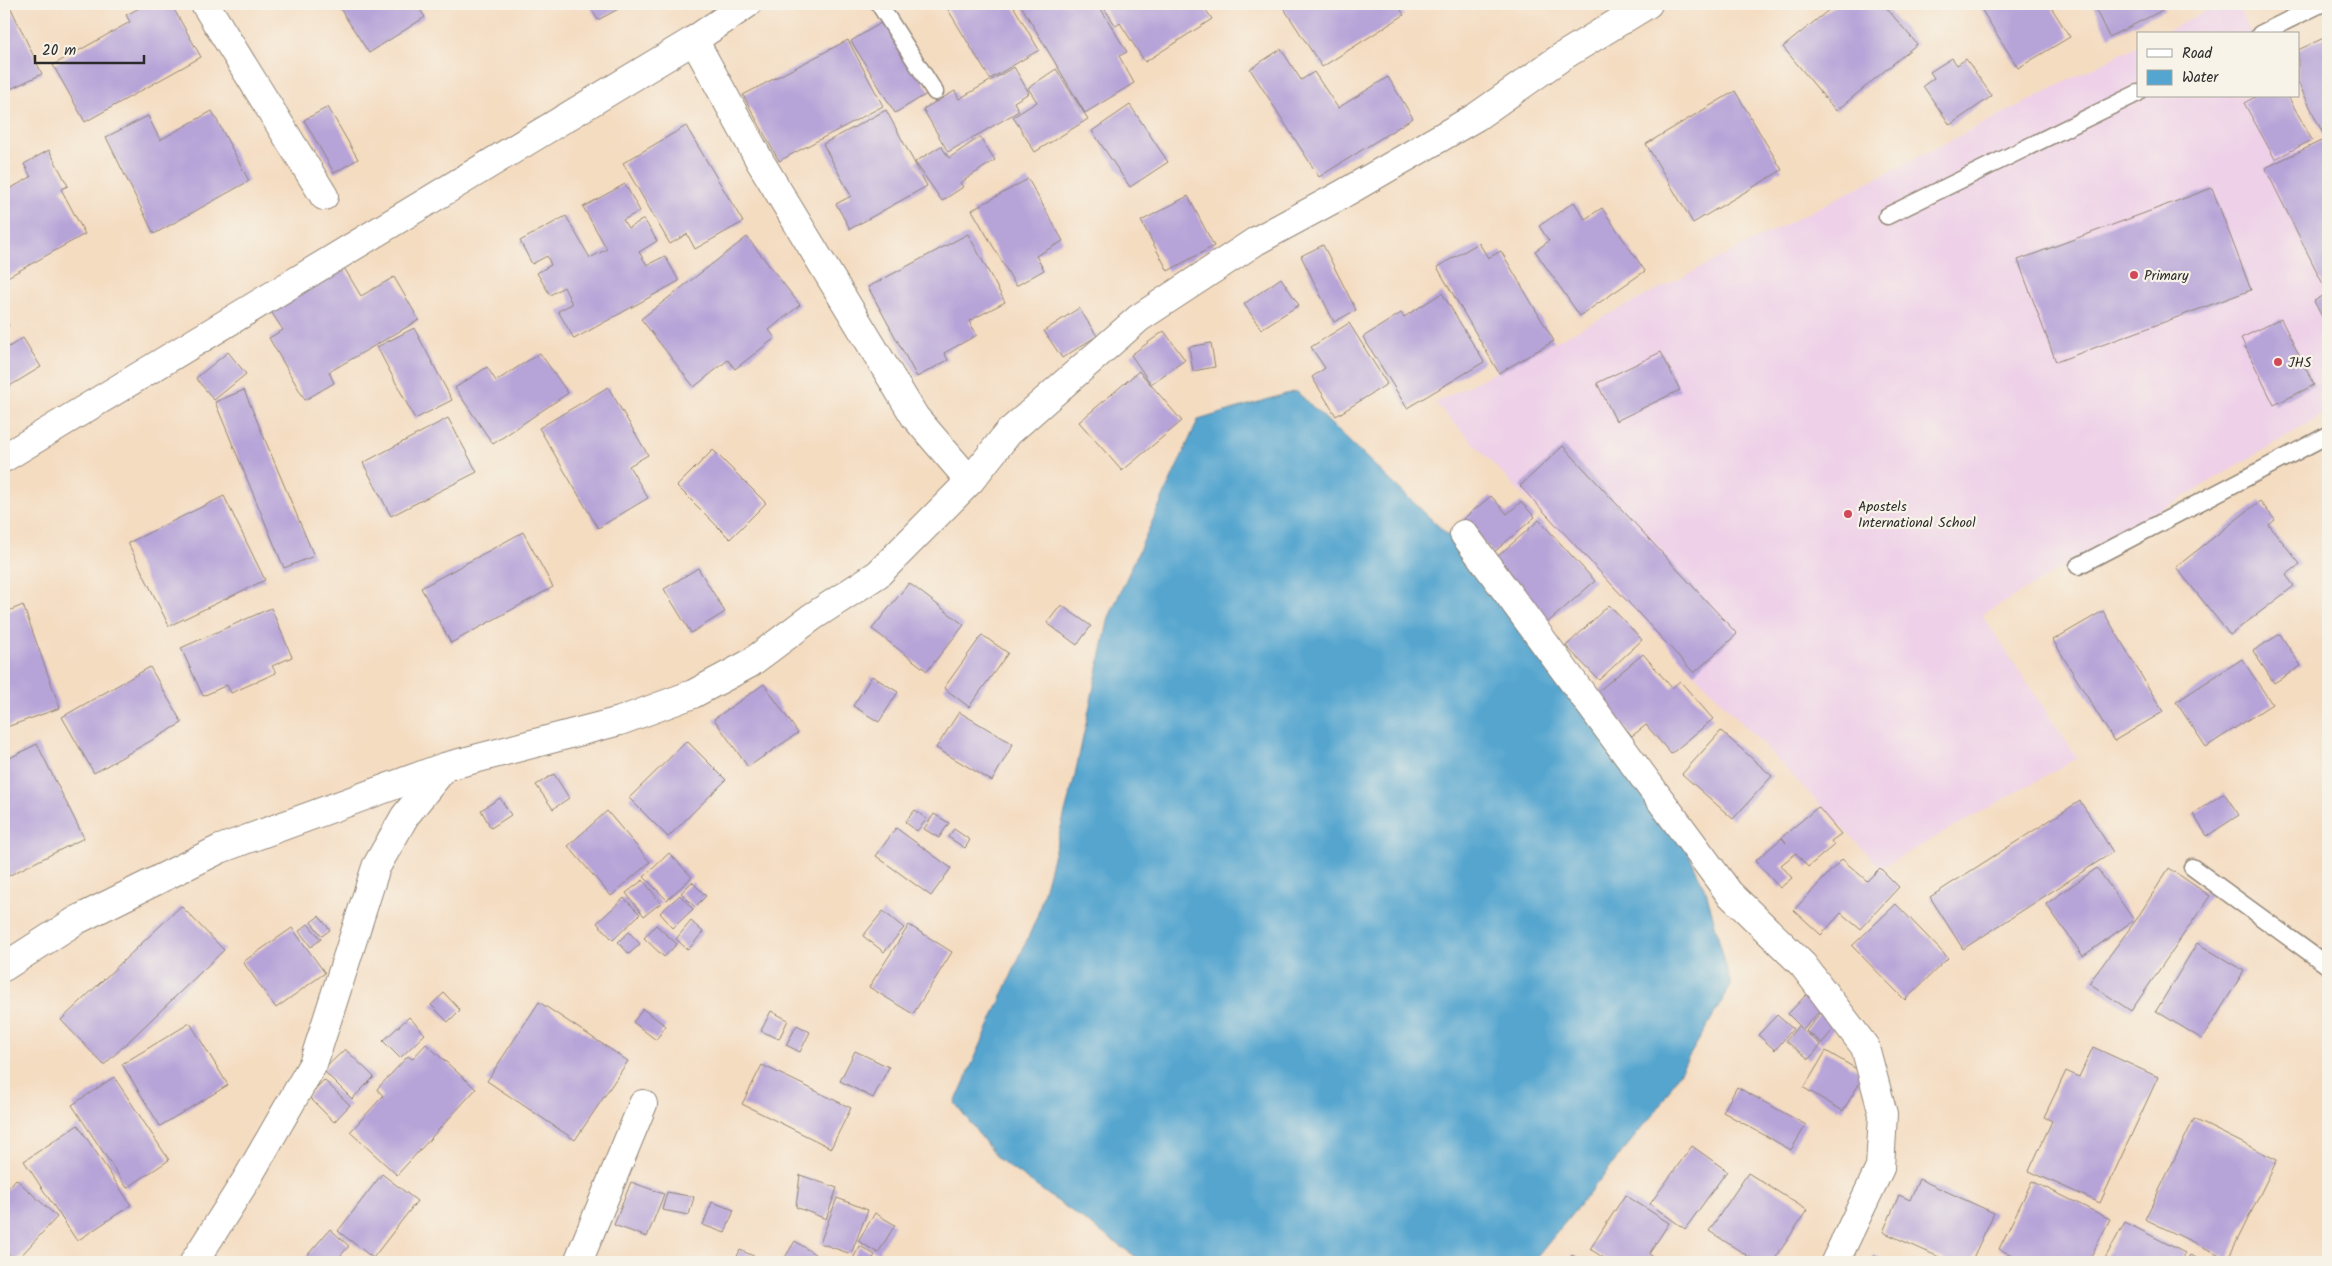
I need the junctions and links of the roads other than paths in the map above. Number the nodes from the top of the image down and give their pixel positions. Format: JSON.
{"nodes":[{"id":1,"x":205,"y":4,"type":"edge"},
{"id":2,"x":747,"y":4,"type":"edge"},
{"id":3,"x":879,"y":4,"type":"edge"},
{"id":4,"x":1648,"y":4,"type":"edge"},
{"id":5,"x":2321,"y":4,"type":"edge"},
{"id":6,"x":2264,"y":32,"type":"edge"},
{"id":7,"x":694,"y":40,"type":"junction"},
{"id":8,"x":935,"y":92,"type":"dead end"},
{"id":9,"x":2137,"y":93,"type":"edge"},
{"id":10,"x":324,"y":196,"type":"dead end"},
{"id":11,"x":1887,"y":216,"type":"dead end"},
{"id":12,"x":2328,"y":435,"type":"edge"},
{"id":13,"x":4,"y":458,"type":"edge"},
{"id":14,"x":970,"y":481,"type":"junction"},
{"id":15,"x":1464,"y":534,"type":"dead end"},
{"id":16,"x":2078,"y":566,"type":"dead end"},
{"id":17,"x":444,"y":767,"type":"junction"},
{"id":18,"x":2192,"y":867,"type":"dead end"},
{"id":19,"x":2328,"y":966,"type":"edge"},
{"id":20,"x":4,"y":967,"type":"edge"},
{"id":21,"x":643,"y":1104,"type":"dead end"},
{"id":22,"x":194,"y":1262,"type":"edge"},
{"id":23,"x":578,"y":1262,"type":"edge"},
{"id":24,"x":1835,"y":1262,"type":"edge"}],
"edges":[{"from":1,"to":10,"type":"street"},
{"from":2,"to":7,"type":"street"},
{"from":3,"to":8,"type":"lane"},
{"from":4,"to":14,"type":"street"},
{"from":5,"to":6,"type":"lane"},
{"from":7,"to":13,"type":"street"},
{"from":7,"to":14,"type":"street"},
{"from":9,"to":11,"type":"lane"},
{"from":12,"to":16,"type":"lane"},
{"from":14,"to":17,"type":"street"},
{"from":15,"to":24,"type":"street"},
{"from":17,"to":20,"type":"street"},
{"from":17,"to":22,"type":"street"},
{"from":18,"to":19,"type":"lane"},
{"from":21,"to":23,"type":"street"}]}
